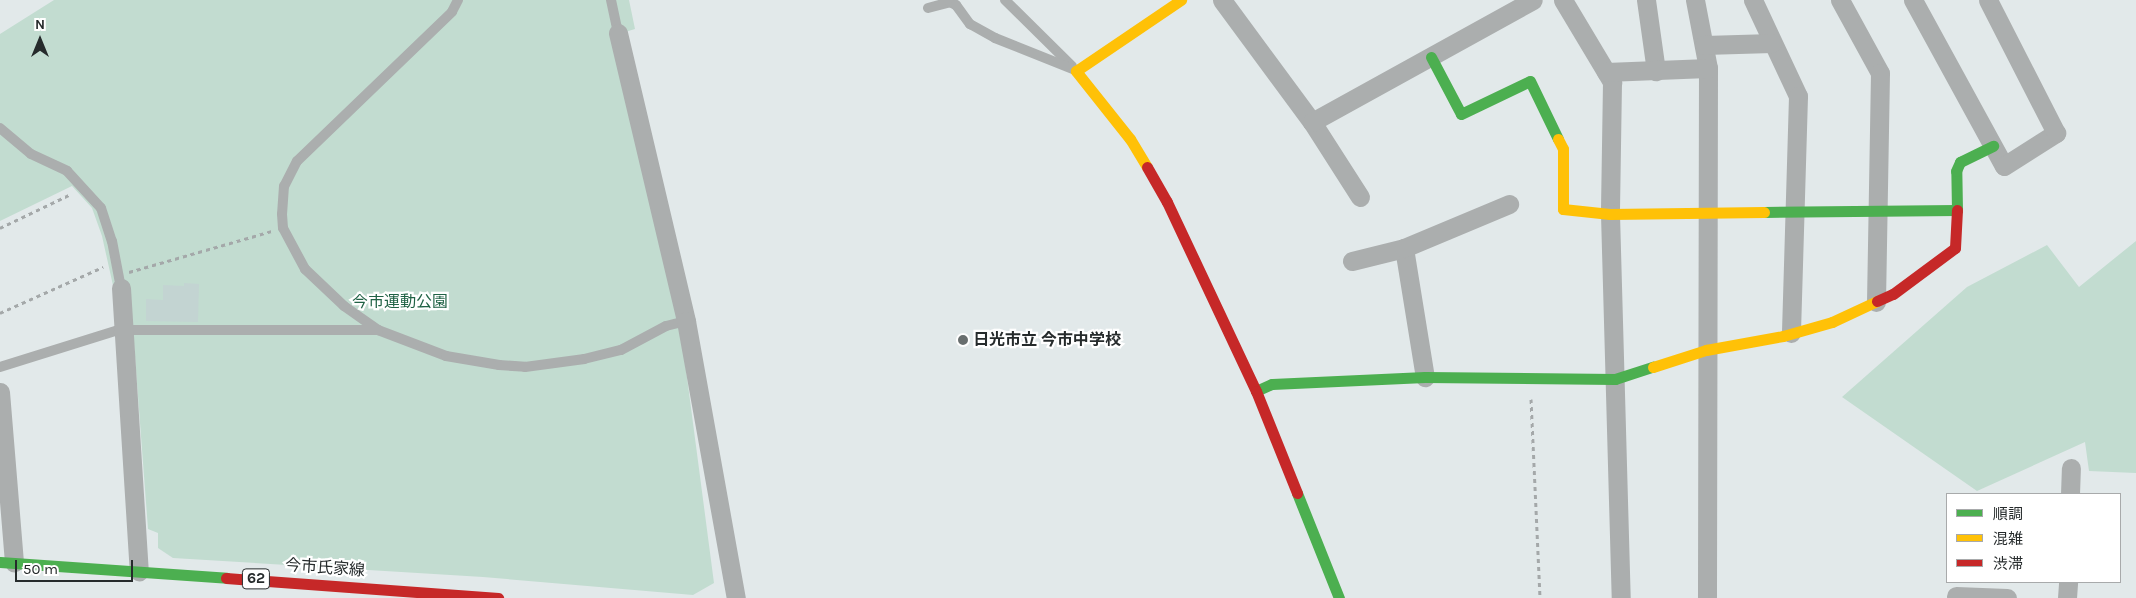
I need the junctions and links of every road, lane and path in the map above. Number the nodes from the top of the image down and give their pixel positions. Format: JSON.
{"nodes":[{"id":1,"x":458,"y":0,"type":"edge"},
{"id":2,"x":611,"y":0,"type":"edge"},
{"id":3,"x":1005,"y":0,"type":"edge"},
{"id":4,"x":1181,"y":0,"type":"edge"},
{"id":5,"x":1222,"y":0,"type":"edge"},
{"id":6,"x":1533,"y":0,"type":"edge"},
{"id":7,"x":1563,"y":0,"type":"edge"},
{"id":8,"x":1646,"y":0,"type":"edge"},
{"id":9,"x":1695,"y":0,"type":"edge"},
{"id":10,"x":1753,"y":0,"type":"edge"},
{"id":11,"x":1840,"y":0,"type":"edge"},
{"id":12,"x":1913,"y":0,"type":"edge"},
{"id":13,"x":1988,"y":0,"type":"edge"},
{"id":14,"x":928,"y":8,"type":"dead end"},
{"id":15,"x":618,"y":33,"type":"joint"},
{"id":16,"x":1772,"y":43,"type":"junction"},
{"id":17,"x":1704,"y":45,"type":"junction"},
{"id":18,"x":1431,"y":57,"type":"junction"},
{"id":19,"x":1708,"y":68,"type":"junction"},
{"id":20,"x":1076,"y":71,"type":"junction"},
{"id":21,"x":1656,"y":71,"type":"junction"},
{"id":22,"x":1606,"y":72,"type":"junction"},
{"id":23,"x":1312,"y":122,"type":"junction"},
{"id":24,"x":0,"y":128,"type":"edge"},
{"id":25,"x":1993,"y":146,"type":"junction"},
{"id":26,"x":75,"y":194,"type":"dead end"},
{"id":27,"x":1360,"y":197,"type":"dead end"},
{"id":28,"x":1509,"y":204,"type":"dead end"},
{"id":29,"x":1957,"y":210,"type":"junction"},
{"id":30,"x":1794,"y":212,"type":"junction"},
{"id":31,"x":1879,"y":212,"type":"junction"},
{"id":32,"x":1706,"y":213,"type":"junction"},
{"id":33,"x":1610,"y":214,"type":"junction"},
{"id":34,"x":0,"y":228,"type":"edge"},
{"id":35,"x":284,"y":228,"type":"junction"},
{"id":36,"x":1404,"y":248,"type":"junction"},
{"id":37,"x":101,"y":257,"type":"dead end"},
{"id":38,"x":1352,"y":261,"type":"dead end"},
{"id":39,"x":124,"y":280,"type":"junction"},
{"id":40,"x":1876,"y":302,"type":"junction"},
{"id":41,"x":0,"y":313,"type":"edge"},
{"id":42,"x":686,"y":321,"type":"junction"},
{"id":43,"x":126,"y":330,"type":"junction"},
{"id":44,"x":378,"y":330,"type":"junction"},
{"id":45,"x":1791,"y":334,"type":"junction"},
{"id":46,"x":1706,"y":350,"type":"junction"},
{"id":47,"x":0,"y":367,"type":"edge"},
{"id":48,"x":1425,"y":377,"type":"junction"},
{"id":49,"x":1530,"y":378,"type":"junction"},
{"id":50,"x":1615,"y":379,"type":"junction"},
{"id":51,"x":1256,"y":391,"type":"junction"},
{"id":52,"x":0,"y":392,"type":"edge"},
{"id":53,"x":2071,"y":468,"type":"dead end"},
{"id":54,"x":2070,"y":493,"type":"edge"},
{"id":55,"x":7,"y":562,"type":"edge"},
{"id":56,"x":138,"y":571,"type":"junction"},
{"id":57,"x":2068,"y":583,"type":"edge"},
{"id":58,"x":384,"y":593,"type":"edge"},
{"id":59,"x":459,"y":596,"type":"edge"},
{"id":60,"x":1956,"y":596,"type":"dead end"},
{"id":61,"x":498,"y":598,"type":"edge"},
{"id":62,"x":736,"y":598,"type":"edge"},
{"id":63,"x":1340,"y":598,"type":"edge"},
{"id":64,"x":1540,"y":598,"type":"edge"},
{"id":65,"x":1621,"y":598,"type":"edge"},
{"id":66,"x":1707,"y":598,"type":"edge"},
{"id":67,"x":2007,"y":598,"type":"edge"},
{"id":68,"x":2067,"y":598,"type":"edge"}],
"edges":[{"from":1,"to":35,"type":"lane"},
{"from":2,"to":15,"type":"lane"},
{"from":3,"to":20,"type":"lane"},
{"from":4,"to":20,"type":"street"},
{"from":5,"to":23,"type":"street"},
{"from":6,"to":18,"type":"street"},
{"from":7,"to":22,"type":"street"},
{"from":8,"to":21,"type":"street"},
{"from":9,"to":17,"type":"street"},
{"from":10,"to":16,"type":"street"},
{"from":11,"to":31,"type":"street"},
{"from":12,"to":25,"type":"street"},
{"from":13,"to":25,"type":"street"},
{"from":14,"to":20,"type":"lane"},
{"from":15,"to":42,"type":"street"},
{"from":16,"to":17,"type":"street"},
{"from":16,"to":30,"type":"street"},
{"from":17,"to":19,"type":"street"},
{"from":18,"to":23,"type":"street"},
{"from":18,"to":33,"type":"street"},
{"from":19,"to":21,"type":"street"},
{"from":19,"to":32,"type":"street"},
{"from":20,"to":51,"type":"street"},
{"from":21,"to":22,"type":"street"},
{"from":22,"to":33,"type":"street"},
{"from":23,"to":27,"type":"street"},
{"from":24,"to":39,"type":"lane"},
{"from":25,"to":29,"type":"street"},
{"from":26,"to":34,"type":"path"},
{"from":28,"to":36,"type":"street"},
{"from":29,"to":31,"type":"street"},
{"from":29,"to":40,"type":"street"},
{"from":30,"to":31,"type":"street"},
{"from":30,"to":32,"type":"street"},
{"from":30,"to":45,"type":"street"},
{"from":31,"to":40,"type":"street"},
{"from":32,"to":33,"type":"street"},
{"from":32,"to":46,"type":"street"},
{"from":33,"to":50,"type":"street"},
{"from":35,"to":39,"type":"path"},
{"from":35,"to":44,"type":"lane"},
{"from":36,"to":38,"type":"street"},
{"from":36,"to":48,"type":"street"},
{"from":37,"to":41,"type":"path"},
{"from":39,"to":43,"type":"street"},
{"from":40,"to":45,"type":"street"},
{"from":42,"to":44,"type":"lane"},
{"from":42,"to":62,"type":"street"},
{"from":43,"to":44,"type":"lane"},
{"from":43,"to":47,"type":"lane"},
{"from":43,"to":56,"type":"street"},
{"from":45,"to":46,"type":"street"},
{"from":46,"to":50,"type":"street"},
{"from":46,"to":66,"type":"street"},
{"from":48,"to":49,"type":"street"},
{"from":48,"to":51,"type":"street"},
{"from":49,"to":50,"type":"street"},
{"from":49,"to":64,"type":"path"},
{"from":50,"to":65,"type":"street"},
{"from":51,"to":63,"type":"street"},
{"from":52,"to":55,"type":"street"},
{"from":53,"to":54,"type":"street"},
{"from":55,"to":56,"type":"street","name":"今市氏家線","number":"62"},
{"from":56,"to":58,"type":"street","name":"今市氏家線","number":"62"},
{"from":57,"to":68,"type":"street"},
{"from":58,"to":59,"type":"street","name":"今市氏家線","number":"62"},
{"from":59,"to":61,"type":"street","name":"今市氏家線","number":"62"},
{"from":60,"to":67,"type":"street"}]}
